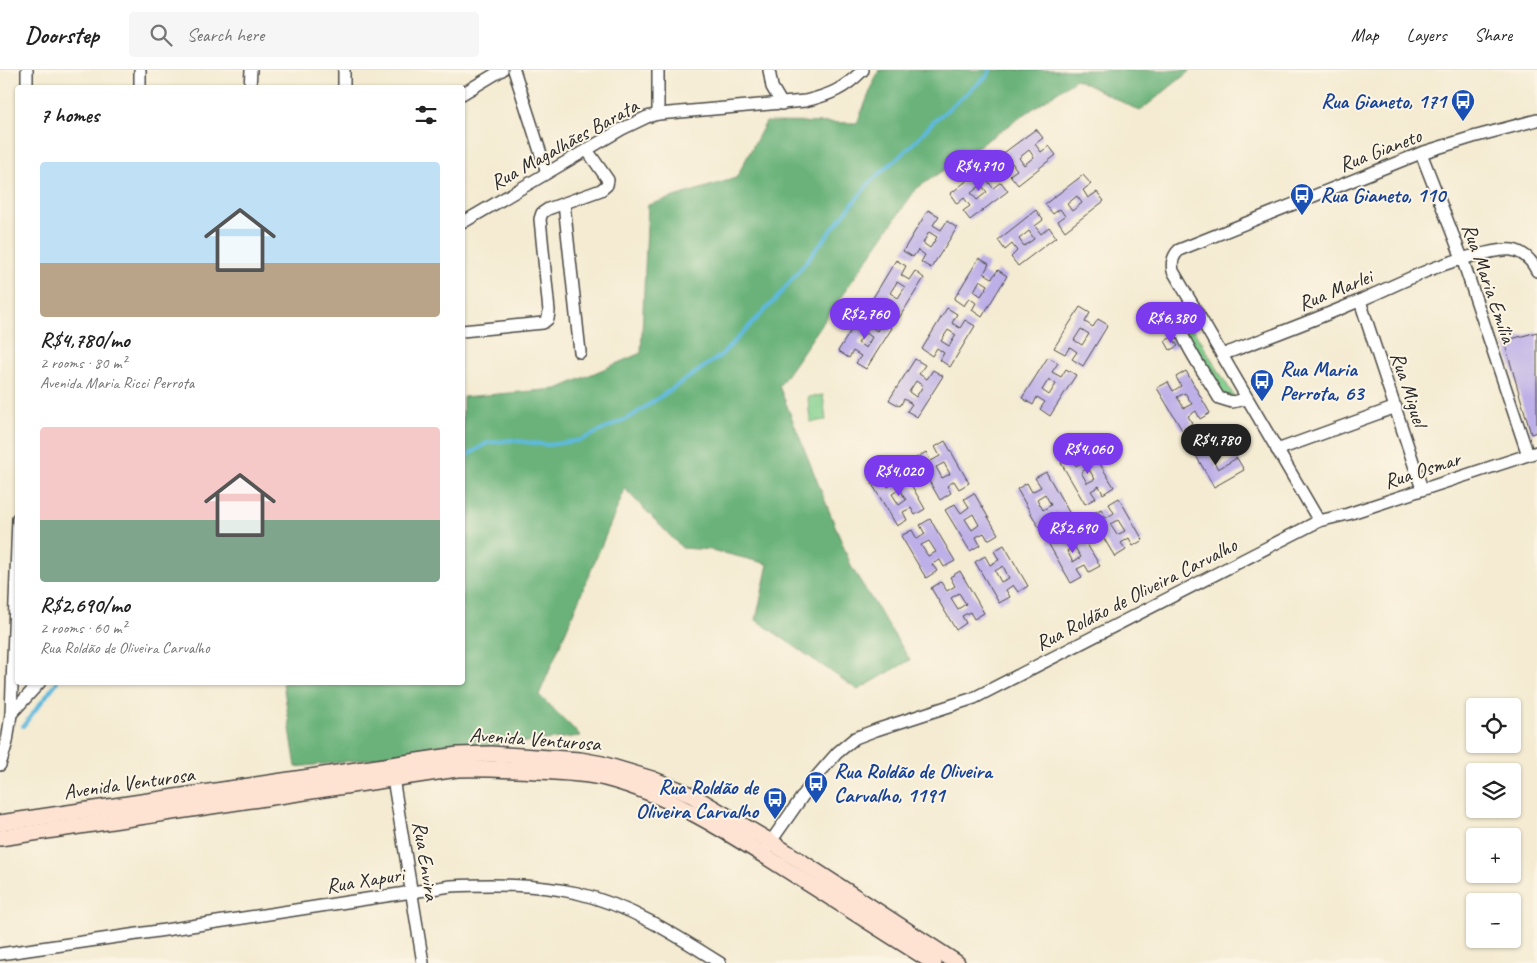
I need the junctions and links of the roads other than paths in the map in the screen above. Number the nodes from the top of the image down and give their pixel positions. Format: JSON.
{"nodes":[{"id":1,"x":27,"y":70,"type":"edge"},
{"id":2,"x":140,"y":70,"type":"edge"},
{"id":3,"x":250,"y":70,"type":"edge"},
{"id":4,"x":344,"y":70,"type":"edge"},
{"id":5,"x":502,"y":70,"type":"edge"},
{"id":6,"x":514,"y":70,"type":"edge"},
{"id":7,"x":658,"y":70,"type":"edge"},
{"id":8,"x":769,"y":70,"type":"edge"},
{"id":9,"x":863,"y":70,"type":"edge"},
{"id":10,"x":27,"y":85,"type":"edge"},
{"id":11,"x":140,"y":85,"type":"edge"},
{"id":12,"x":250,"y":85,"type":"edge"},
{"id":13,"x":344,"y":85,"type":"edge"},
{"id":14,"x":465,"y":92,"type":"edge"},
{"id":15,"x":782,"y":104,"type":"junction"},
{"id":16,"x":658,"y":114,"type":"junction"},
{"id":17,"x":1537,"y":120,"type":"edge"},
{"id":18,"x":587,"y":150,"type":"junction"},
{"id":19,"x":1421,"y":154,"type":"junction"},
{"id":20,"x":547,"y":173,"type":"junction"},
{"id":21,"x":564,"y":204,"type":"junction"},
{"id":22,"x":465,"y":221,"type":"edge"},
{"id":23,"x":1462,"y":258,"type":"junction"},
{"id":24,"x":1537,"y":271,"type":"edge"},
{"id":25,"x":1360,"y":301,"type":"junction"},
{"id":26,"x":1193,"y":306,"type":"junction"},
{"id":27,"x":465,"y":332,"type":"edge"},
{"id":28,"x":580,"y":352,"type":"dead end"},
{"id":29,"x":1222,"y":356,"type":"junction"},
{"id":30,"x":1248,"y":399,"type":"junction"},
{"id":31,"x":1396,"y":407,"type":"junction"},
{"id":32,"x":1277,"y":450,"type":"junction"},
{"id":33,"x":1533,"y":453,"type":"edge"},
{"id":34,"x":1422,"y":489,"type":"junction"},
{"id":35,"x":1318,"y":521,"type":"junction"},
{"id":36,"x":15,"y":602,"type":"edge"},
{"id":37,"x":37,"y":685,"type":"edge"},
{"id":38,"x":11,"y":714,"type":"junction"},
{"id":39,"x":0,"y":765,"type":"edge"},
{"id":40,"x":392,"y":772,"type":"junction"},
{"id":41,"x":0,"y":823,"type":"edge"},
{"id":42,"x":0,"y":838,"type":"edge"},
{"id":43,"x":767,"y":848,"type":"junction"},
{"id":44,"x":412,"y":892,"type":"junction"},
{"id":45,"x":0,"y":954,"type":"edge"},
{"id":46,"x":423,"y":963,"type":"edge"},
{"id":47,"x":720,"y":963,"type":"edge"},
{"id":48,"x":934,"y":963,"type":"edge"},
{"id":49,"x":957,"y":963,"type":"edge"}],
"edges":[{"from":1,"to":10,"type":"street"},
{"from":2,"to":11,"type":"street"},
{"from":3,"to":12,"type":"street"},
{"from":4,"to":13,"type":"street"},
{"from":5,"to":14,"type":"street"},
{"from":6,"to":20,"type":"street"},
{"from":7,"to":16,"type":"street"},
{"from":8,"to":15,"type":"street"},
{"from":9,"to":15,"type":"street","name":"Rua Magalhães Barata"},
{"from":15,"to":16,"type":"street","name":"Rua Magalhães Barata"},
{"from":16,"to":18,"type":"street","name":"Rua Magalhães Barata"},
{"from":17,"to":19,"type":"street","name":"Rua Gianeto"},
{"from":18,"to":20,"type":"street","name":"Rua Magalhães Barata"},
{"from":18,"to":21,"type":"street"},
{"from":19,"to":23,"type":"street","name":"Rua Maria Emília"},
{"from":19,"to":26,"type":"street","name":"Rua Gianeto"},
{"from":20,"to":22,"type":"street","name":"Rua Magalhães Barata"},
{"from":21,"to":27,"type":"street"},
{"from":21,"to":28,"type":"street"},
{"from":23,"to":24,"type":"street","name":"Rua Marlei"},
{"from":23,"to":25,"type":"street","name":"Rua Marlei"},
{"from":23,"to":33,"type":"street","name":"Rua Maria Emília"},
{"from":25,"to":29,"type":"street","name":"Rua Marlei"},
{"from":25,"to":31,"type":"street","name":"Rua Miguel"},
{"from":26,"to":29,"type":"street"},
{"from":26,"to":30,"type":"street"},
{"from":29,"to":30,"type":"street"},
{"from":30,"to":32,"type":"street"},
{"from":31,"to":32,"type":"street"},
{"from":31,"to":34,"type":"street","name":"Rua Miguel"},
{"from":32,"to":35,"type":"street"},
{"from":33,"to":34,"type":"street","name":"Rua Osmar"},
{"from":34,"to":35,"type":"street","name":"Rua Osmar"},
{"from":35,"to":43,"type":"street","name":"Rua Roldão de Oliveira Carvalho"},
{"from":36,"to":38,"type":"street"},
{"from":37,"to":38,"type":"street"},
{"from":38,"to":39,"type":"street"},
{"from":40,"to":41,"type":"street","name":"Avenida Venturosa"},
{"from":40,"to":42,"type":"street","name":"Avenida Venturosa"},
{"from":40,"to":43,"type":"street","name":"Avenida Venturosa"},
{"from":40,"to":44,"type":"street","name":"Rua Envira"},
{"from":43,"to":48,"type":"street","name":"Avenida Venturosa"},
{"from":43,"to":49,"type":"street","name":"Avenida Venturosa"},
{"from":44,"to":45,"type":"street","name":"Rua Xapuri"},
{"from":44,"to":46,"type":"street","name":"Rua Envira"},
{"from":44,"to":47,"type":"street","name":"Rua Xapuri"}]}
